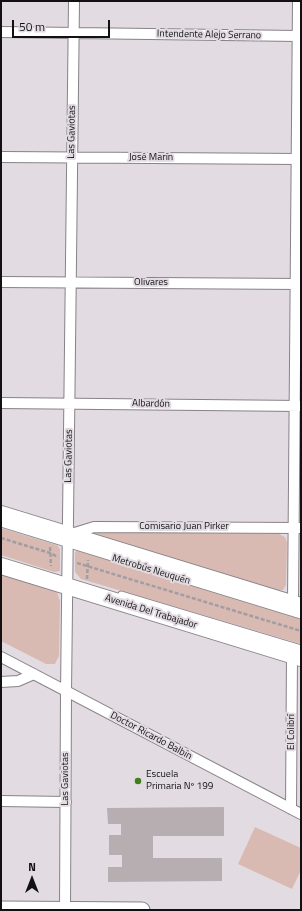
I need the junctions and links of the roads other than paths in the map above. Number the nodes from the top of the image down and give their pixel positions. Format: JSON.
{"nodes":[{"id":1,"x":74,"y":1,"type":"edge"},
{"id":2,"x":298,"y":1,"type":"edge"},
{"id":3,"x":1,"y":32,"type":"edge"},
{"id":4,"x":73,"y":33,"type":"junction"},
{"id":5,"x":298,"y":36,"type":"junction"},
{"id":6,"x":1,"y":157,"type":"edge"},
{"id":7,"x":72,"y":158,"type":"junction"},
{"id":8,"x":299,"y":159,"type":"edge"},
{"id":9,"x":1,"y":282,"type":"edge"},
{"id":10,"x":71,"y":283,"type":"junction"},
{"id":11,"x":298,"y":284,"type":"edge"},
{"id":12,"x":1,"y":403,"type":"edge"},
{"id":13,"x":69,"y":404,"type":"junction"},
{"id":14,"x":298,"y":406,"type":"edge"},
{"id":15,"x":1,"y":514,"type":"edge"},
{"id":16,"x":1,"y":524,"type":"edge"},
{"id":17,"x":297,"y":528,"type":"edge"},
{"id":18,"x":68,"y":540,"type":"junction"},
{"id":19,"x":1,"y":566,"type":"edge"},
{"id":20,"x":68,"y":581,"type":"junction"},
{"id":21,"x":117,"y":593,"type":"dead end"},
{"id":22,"x":298,"y":608,"type":"edge"},
{"id":23,"x":298,"y":654,"type":"edge"},
{"id":24,"x":1,"y":657,"type":"edge"},
{"id":25,"x":34,"y":674,"type":"junction"},
{"id":26,"x":1,"y":682,"type":"edge"},
{"id":27,"x":66,"y":691,"type":"junction"},
{"id":28,"x":1,"y":801,"type":"edge"},
{"id":29,"x":66,"y":802,"type":"junction"},
{"id":30,"x":291,"y":809,"type":"junction"},
{"id":31,"x":301,"y":814,"type":"edge"},
{"id":32,"x":1,"y":909,"type":"edge"},
{"id":33,"x":65,"y":910,"type":"edge"},
{"id":34,"x":142,"y":910,"type":"edge"}],
"edges":[{"from":1,"to":4,"type":"street","name":"Las Gaviotas"},
{"from":2,"to":5,"type":"street"},
{"from":3,"to":4,"type":"street","name":"Intendente Alejo Serrano"},
{"from":4,"to":5,"type":"street","name":"Intendente Alejo Serrano"},
{"from":4,"to":7,"type":"street","name":"Las Gaviotas"},
{"from":5,"to":8,"type":"street"},
{"from":6,"to":7,"type":"street","name":"José Marín"},
{"from":7,"to":8,"type":"street","name":"José Marín"},
{"from":7,"to":10,"type":"street","name":"Las Gaviotas"},
{"from":8,"to":11,"type":"street"},
{"from":9,"to":10,"type":"street","name":"Olivares"},
{"from":10,"to":11,"type":"street","name":"Olivares"},
{"from":10,"to":13,"type":"street","name":"Las Gaviotas"},
{"from":11,"to":14,"type":"street"},
{"from":12,"to":13,"type":"street","name":"Albardón"},
{"from":13,"to":14,"type":"street","name":"Albardón"},
{"from":13,"to":18,"type":"street","name":"Las Gaviotas"},
{"from":14,"to":17,"type":"street"},
{"from":15,"to":18,"type":"main road"},
{"from":16,"to":18,"type":"lane"},
{"from":17,"to":18,"type":"street","name":"Comisario Juan Pirker"},
{"from":17,"to":22,"type":"street"},
{"from":18,"to":20,"type":"street","name":"Las Gaviotas"},
{"from":18,"to":22,"type":"main road"},
{"from":19,"to":20,"type":"main road","name":"Avenida Del Trabajador"},
{"from":20,"to":23,"type":"main road","name":"Avenida Del Trabajador"},
{"from":20,"to":27,"type":"street","name":"Las Gaviotas"},
{"from":21,"to":23,"type":"lane"},
{"from":23,"to":30,"type":"street","name":"El Colibrí"},
{"from":24,"to":25,"type":"street","name":"Doctor Ricardo Balbín"},
{"from":25,"to":26,"type":"street"},
{"from":25,"to":27,"type":"street","name":"Doctor Ricardo Balbín"},
{"from":27,"to":29,"type":"street","name":"Las Gaviotas"},
{"from":27,"to":30,"type":"street","name":"Doctor Ricardo Balbín"},
{"from":28,"to":29,"type":"street"},
{"from":29,"to":33,"type":"street","name":"Las Gaviotas"},
{"from":30,"to":31,"type":"street","name":"Doctor Ricardo Balbín"},
{"from":32,"to":33,"type":"main road"},
{"from":33,"to":34,"type":"main road"}]}
